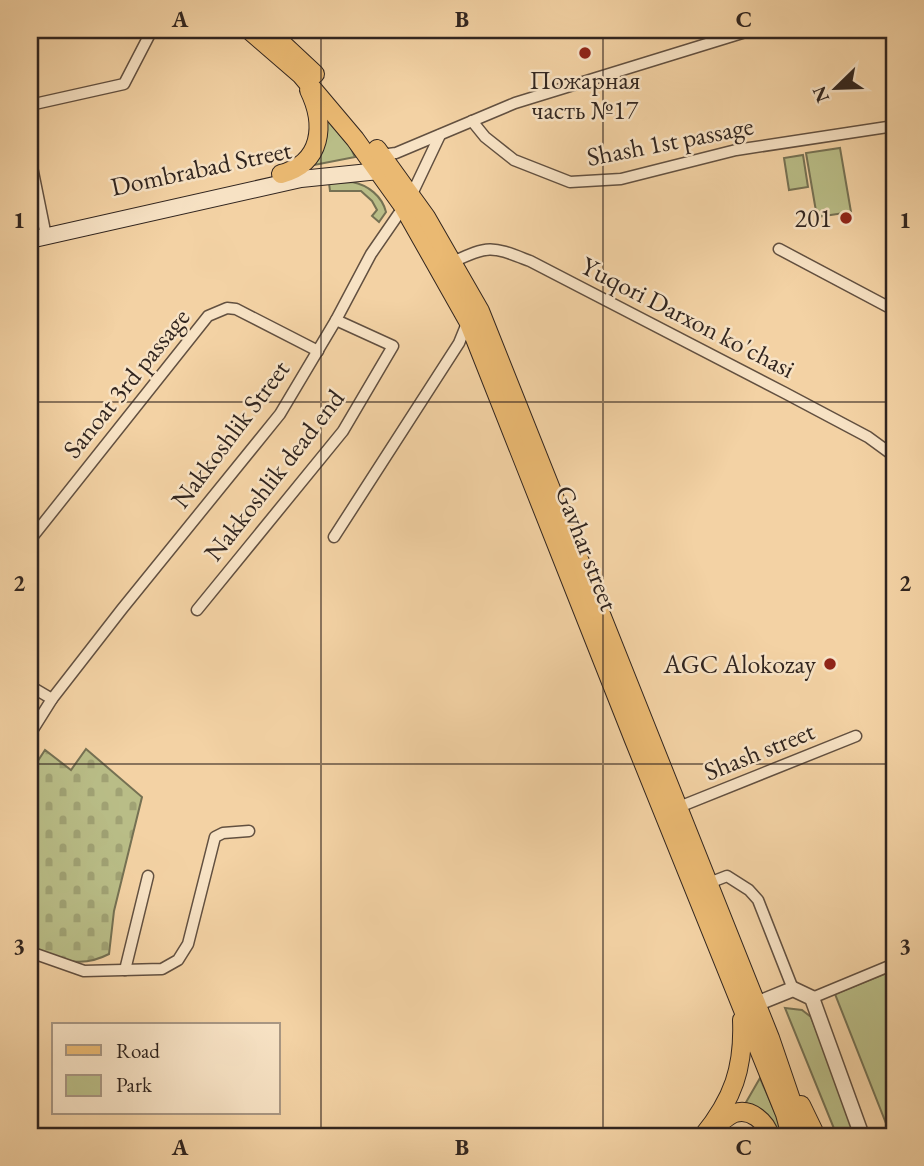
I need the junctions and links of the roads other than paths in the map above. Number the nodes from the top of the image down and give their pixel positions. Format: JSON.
{"nodes":[{"id":1,"x":152,"y":30,"type":"edge"},
{"id":2,"x":249,"y":30,"type":"edge"},
{"id":3,"x":267,"y":30,"type":"edge"},
{"id":4,"x":752,"y":30,"type":"edge"},
{"id":5,"x":301,"y":75,"type":"junction"},
{"id":6,"x":30,"y":104,"type":"edge"},
{"id":7,"x":472,"y":121,"type":"junction"},
{"id":8,"x":894,"y":126,"type":"edge"},
{"id":9,"x":440,"y":135,"type":"junction"},
{"id":10,"x":30,"y":157,"type":"edge"},
{"id":11,"x":382,"y":161,"type":"junction"},
{"id":12,"x":281,"y":174,"type":"junction"},
{"id":13,"x":407,"y":201,"type":"junction"},
{"id":14,"x":40,"y":231,"type":"edge"},
{"id":15,"x":30,"y":240,"type":"edge"},
{"id":16,"x":779,"y":249,"type":"dead end"},
{"id":17,"x":453,"y":262,"type":"junction"},
{"id":18,"x":894,"y":310,"type":"edge"},
{"id":19,"x":336,"y":320,"type":"junction"},
{"id":20,"x":468,"y":321,"type":"junction"},
{"id":21,"x":318,"y":351,"type":"junction"},
{"id":22,"x":894,"y":456,"type":"edge"},
{"id":23,"x":334,"y":537,"type":"dead end"},
{"id":24,"x":30,"y":540,"type":"edge"},
{"id":25,"x":197,"y":610,"type":"dead end"},
{"id":26,"x":30,"y":686,"type":"edge"},
{"id":27,"x":52,"y":699,"type":"junction"},
{"id":28,"x":30,"y":734,"type":"edge"},
{"id":29,"x":856,"y":736,"type":"dead end"},
{"id":30,"x":679,"y":807,"type":"junction"},
{"id":31,"x":249,"y":831,"type":"dead end"},
{"id":32,"x":148,"y":876,"type":"dead end"},
{"id":33,"x":709,"y":883,"type":"junction"},
{"id":34,"x":30,"y":952,"type":"edge"},
{"id":35,"x":894,"y":964,"type":"edge"},
{"id":36,"x":125,"y":970,"type":"junction"},
{"id":37,"x":793,"y":989,"type":"junction"},
{"id":38,"x":812,"y":998,"type":"junction"},
{"id":39,"x":749,"y":1006,"type":"junction"},
{"id":40,"x":770,"y":1038,"type":"junction"},
{"id":41,"x":703,"y":1136,"type":"edge"},
{"id":42,"x":770,"y":1136,"type":"edge"},
{"id":43,"x":792,"y":1136,"type":"edge"},
{"id":44,"x":802,"y":1136,"type":"edge"},
{"id":45,"x":816,"y":1136,"type":"edge"},
{"id":46,"x":862,"y":1136,"type":"edge"}],
"edges":[{"from":1,"to":6,"type":"street"},
{"from":2,"to":5,"type":"main road","name":"Gavhar street"},
{"from":3,"to":11,"type":"main road","name":"Gavhar street"},
{"from":4,"to":7,"type":"street"},
{"from":5,"to":11,"type":"main road","name":"Gavhar street"},
{"from":5,"to":12,"type":"main road"},
{"from":7,"to":8,"type":"street","name":"Shаsh 1st passage"},
{"from":7,"to":9,"type":"street"},
{"from":9,"to":11,"type":"street"},
{"from":9,"to":13,"type":"street","name":"Nakkoshlik Street"},
{"from":10,"to":14,"type":"street"},
{"from":11,"to":12,"type":"main road","name":"Dombrabad Street"},
{"from":11,"to":13,"type":"main road","name":"Gavhar street"},
{"from":11,"to":14,"type":"main road","name":"Dombrabad Street"},
{"from":12,"to":14,"type":"main road","name":"Dombrabad Street"},
{"from":13,"to":17,"type":"main road","name":"Gavhar street"},
{"from":13,"to":19,"type":"street","name":"Nakkoshlik Street"},
{"from":13,"to":20,"type":"main road","name":"Gavhar street"},
{"from":14,"to":15,"type":"main road","name":"Dombrabad Street"},
{"from":16,"to":18,"type":"street"},
{"from":17,"to":22,"type":"street","name":"Yuqori Darxon ko'chasi"},
{"from":17,"to":30,"type":"main road","name":"Gavhar street"},
{"from":19,"to":21,"type":"street","name":"Nakkoshlik Street"},
{"from":19,"to":25,"type":"street","name":"Nakkoshlik dead end"},
{"from":20,"to":23,"type":"street"},
{"from":20,"to":39,"type":"main road","name":"Gavhar street"},
{"from":21,"to":24,"type":"street","name":"Sanoat 3rd passage"},
{"from":21,"to":27,"type":"street","name":"Nakkoshlik Street"},
{"from":26,"to":27,"type":"street"},
{"from":27,"to":28,"type":"street","name":"Nakkoshlik Street"},
{"from":29,"to":30,"type":"street","name":"Shash street"},
{"from":30,"to":33,"type":"main road","name":"Gavhar street"},
{"from":31,"to":36,"type":"street"},
{"from":32,"to":36,"type":"street"},
{"from":33,"to":37,"type":"street"},
{"from":33,"to":39,"type":"main road","name":"Gavhar street"},
{"from":34,"to":36,"type":"street"},
{"from":35,"to":38,"type":"street"},
{"from":37,"to":38,"type":"street"},
{"from":37,"to":39,"type":"street"},
{"from":38,"to":46,"type":"street"},
{"from":39,"to":40,"type":"main road","name":"Gavhar street"},
{"from":39,"to":41,"type":"main road"},
{"from":39,"to":43,"type":"main road","name":"Gavhar street"},
{"from":40,"to":44,"type":"main road","name":"Gavhar street"},
{"from":40,"to":45,"type":"main road"},
{"from":41,"to":42,"type":"main road"}]}
